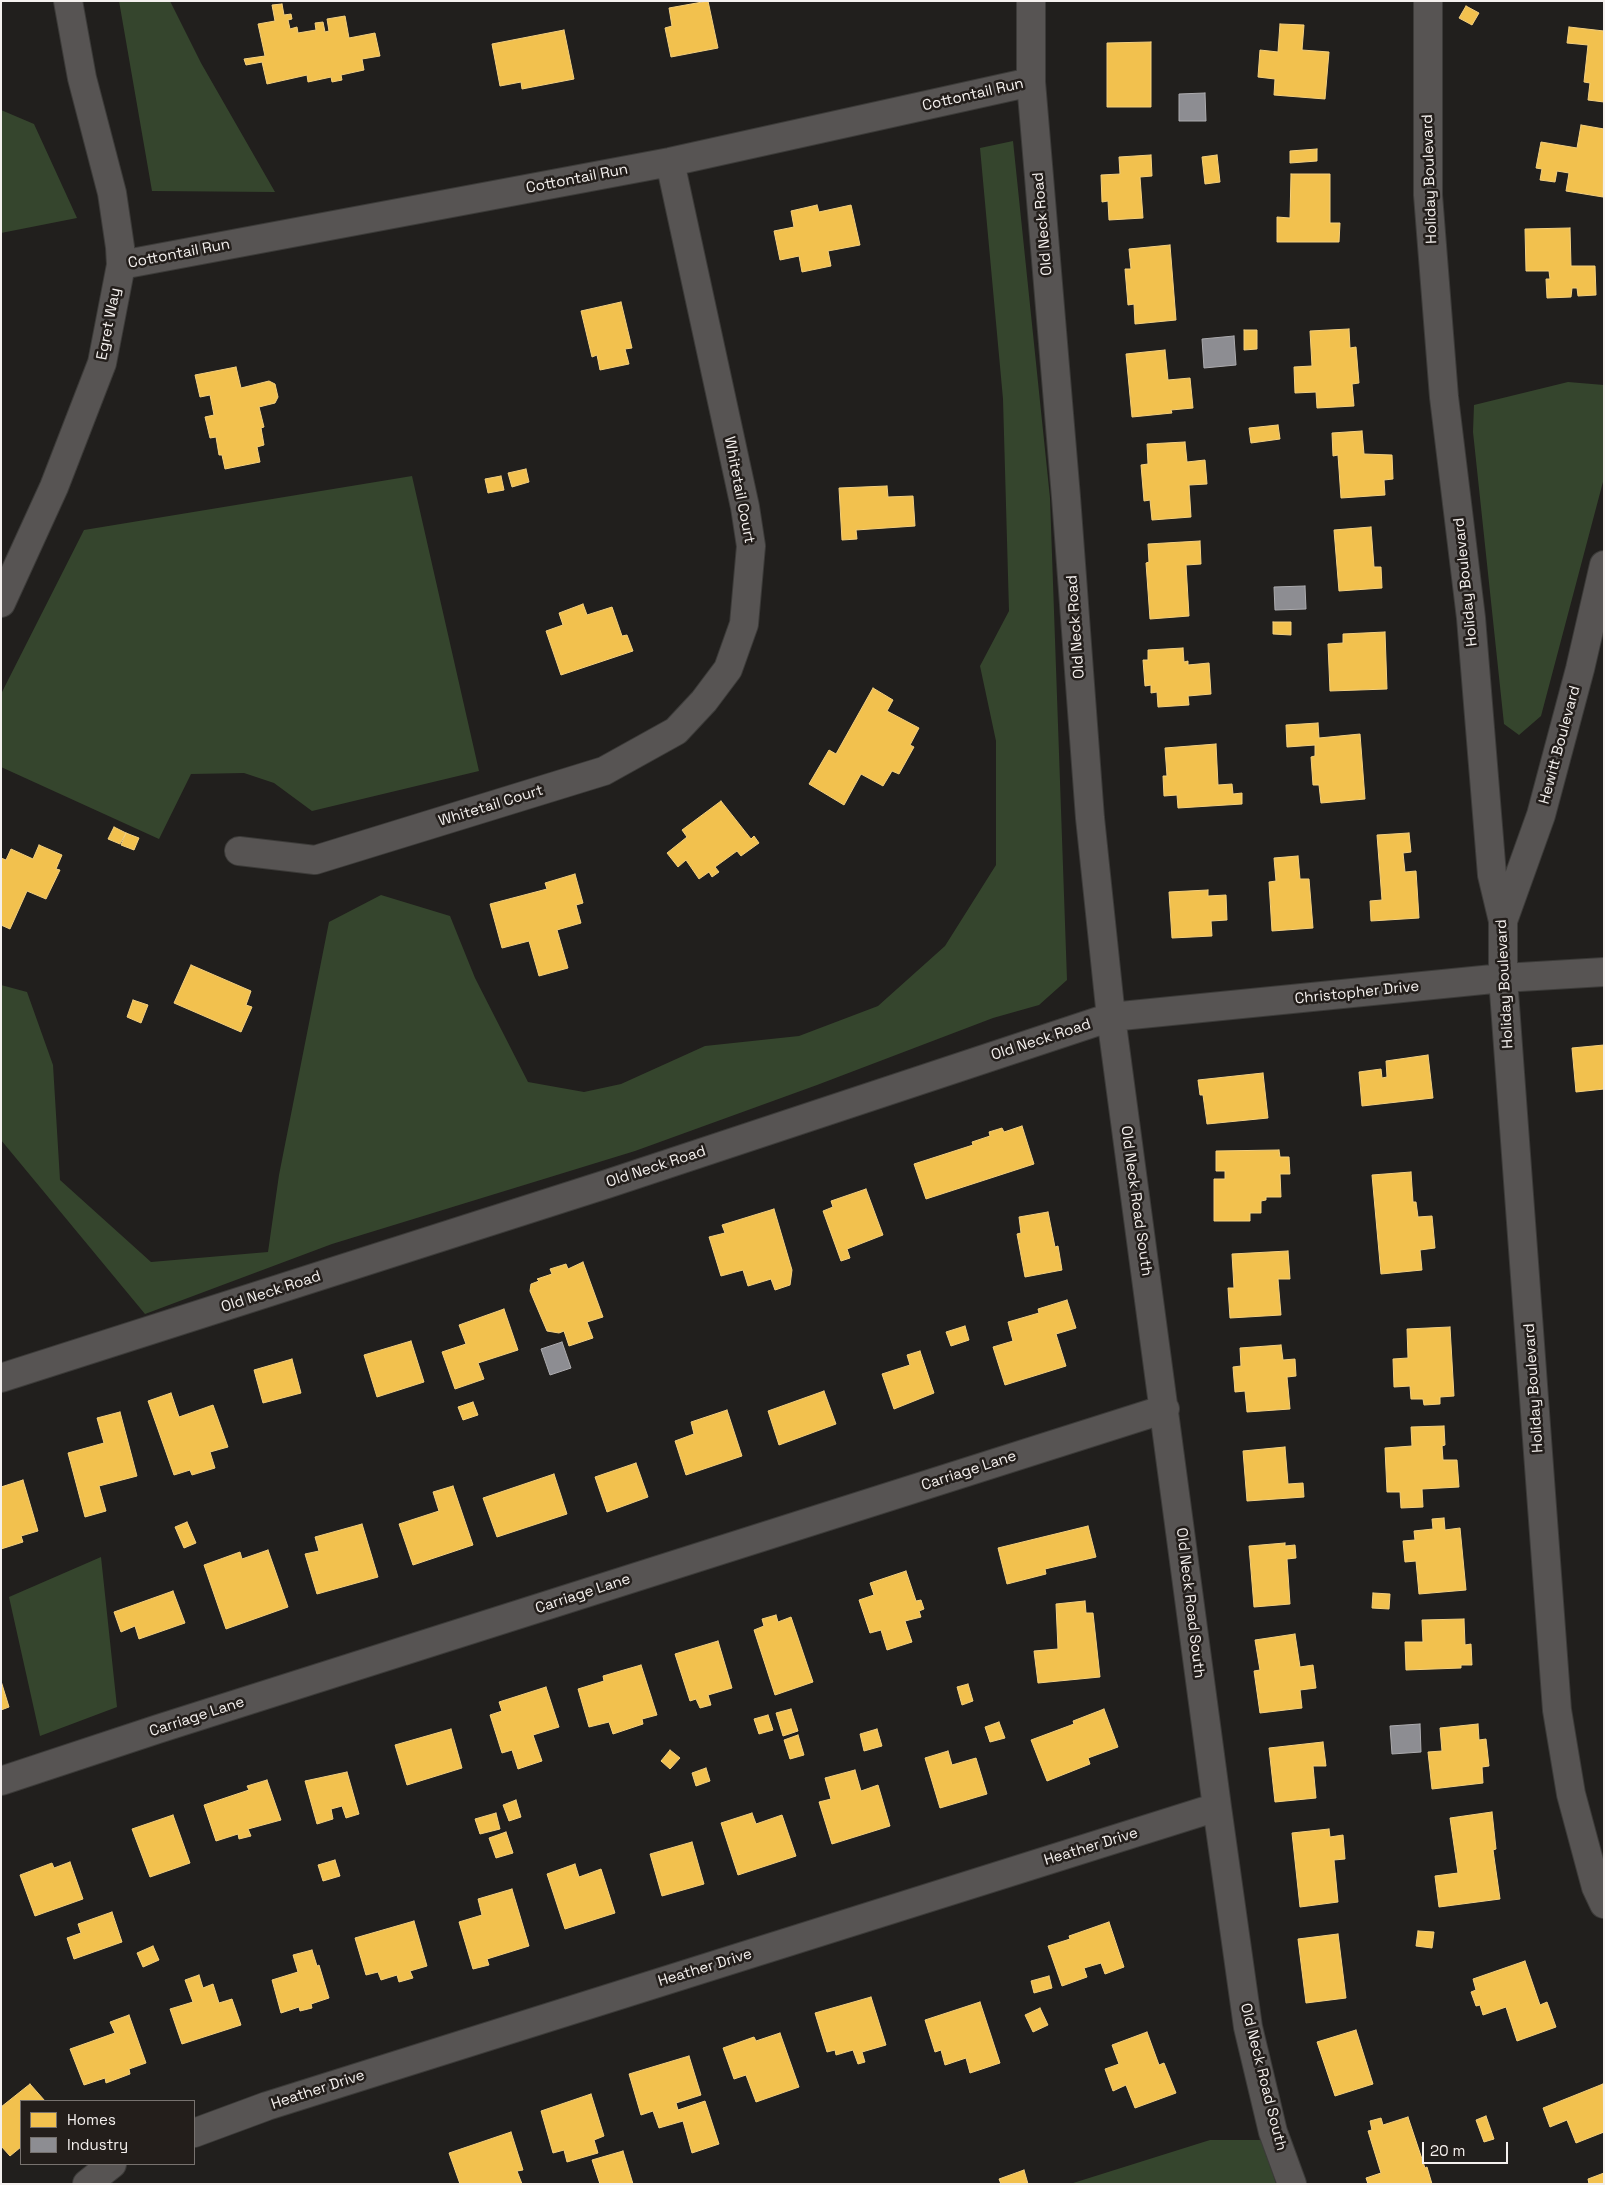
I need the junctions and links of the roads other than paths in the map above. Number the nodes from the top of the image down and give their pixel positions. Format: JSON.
{"nodes":[{"id":1,"x":68,"y":1,"type":"edge"},
{"id":2,"x":1032,"y":1,"type":"edge"},
{"id":3,"x":1428,"y":1,"type":"edge"},
{"id":4,"x":1031,"y":82,"type":"junction"},
{"id":5,"x":670,"y":162,"type":"junction"},
{"id":6,"x":121,"y":265,"type":"junction"},
{"id":7,"x":1604,"y":565,"type":"edge"},
{"id":8,"x":1,"y":603,"type":"edge"},
{"id":9,"x":239,"y":851,"type":"dead end"},
{"id":10,"x":1503,"y":921,"type":"junction"},
{"id":11,"x":1604,"y":972,"type":"edge"},
{"id":12,"x":1503,"y":978,"type":"junction"},
{"id":13,"x":1111,"y":1017,"type":"junction"},
{"id":14,"x":1,"y":1378,"type":"edge"},
{"id":15,"x":1165,"y":1409,"type":"junction"},
{"id":16,"x":1,"y":1781,"type":"edge"},
{"id":17,"x":1216,"y":1807,"type":"junction"},
{"id":18,"x":1604,"y":1904,"type":"edge"},
{"id":19,"x":195,"y":2133,"type":"edge"},
{"id":20,"x":111,"y":2165,"type":"edge"},
{"id":21,"x":87,"y":2184,"type":"edge"},
{"id":22,"x":1292,"y":2184,"type":"edge"}],
"edges":[{"from":1,"to":6,"type":"street","name":"Egret Way"},
{"from":2,"to":4,"type":"street","name":"Old Neck Road"},
{"from":3,"to":10,"type":"street","name":"Holiday Boulevard"},
{"from":4,"to":5,"type":"street","name":"Cottontail Run"},
{"from":4,"to":13,"type":"street","name":"Old Neck Road"},
{"from":5,"to":6,"type":"street","name":"Cottontail Run"},
{"from":5,"to":9,"type":"street","name":"Whitetail Court"},
{"from":6,"to":8,"type":"street","name":"Egret Way"},
{"from":7,"to":10,"type":"street","name":"Hewitt Boulevard"},
{"from":10,"to":12,"type":"street","name":"Holiday Boulevard"},
{"from":11,"to":12,"type":"street","name":"Christopher Drive"},
{"from":12,"to":13,"type":"street","name":"Christopher Drive"},
{"from":12,"to":18,"type":"street","name":"Holiday Boulevard"},
{"from":13,"to":14,"type":"street","name":"Old Neck Road"},
{"from":13,"to":15,"type":"street","name":"Old Neck Road South"},
{"from":15,"to":16,"type":"street","name":"Carriage Lane"},
{"from":15,"to":17,"type":"street","name":"Old Neck Road South"},
{"from":17,"to":19,"type":"street","name":"Heather Drive"},
{"from":17,"to":22,"type":"street","name":"Old Neck Road South"},
{"from":20,"to":21,"type":"street"}]}
